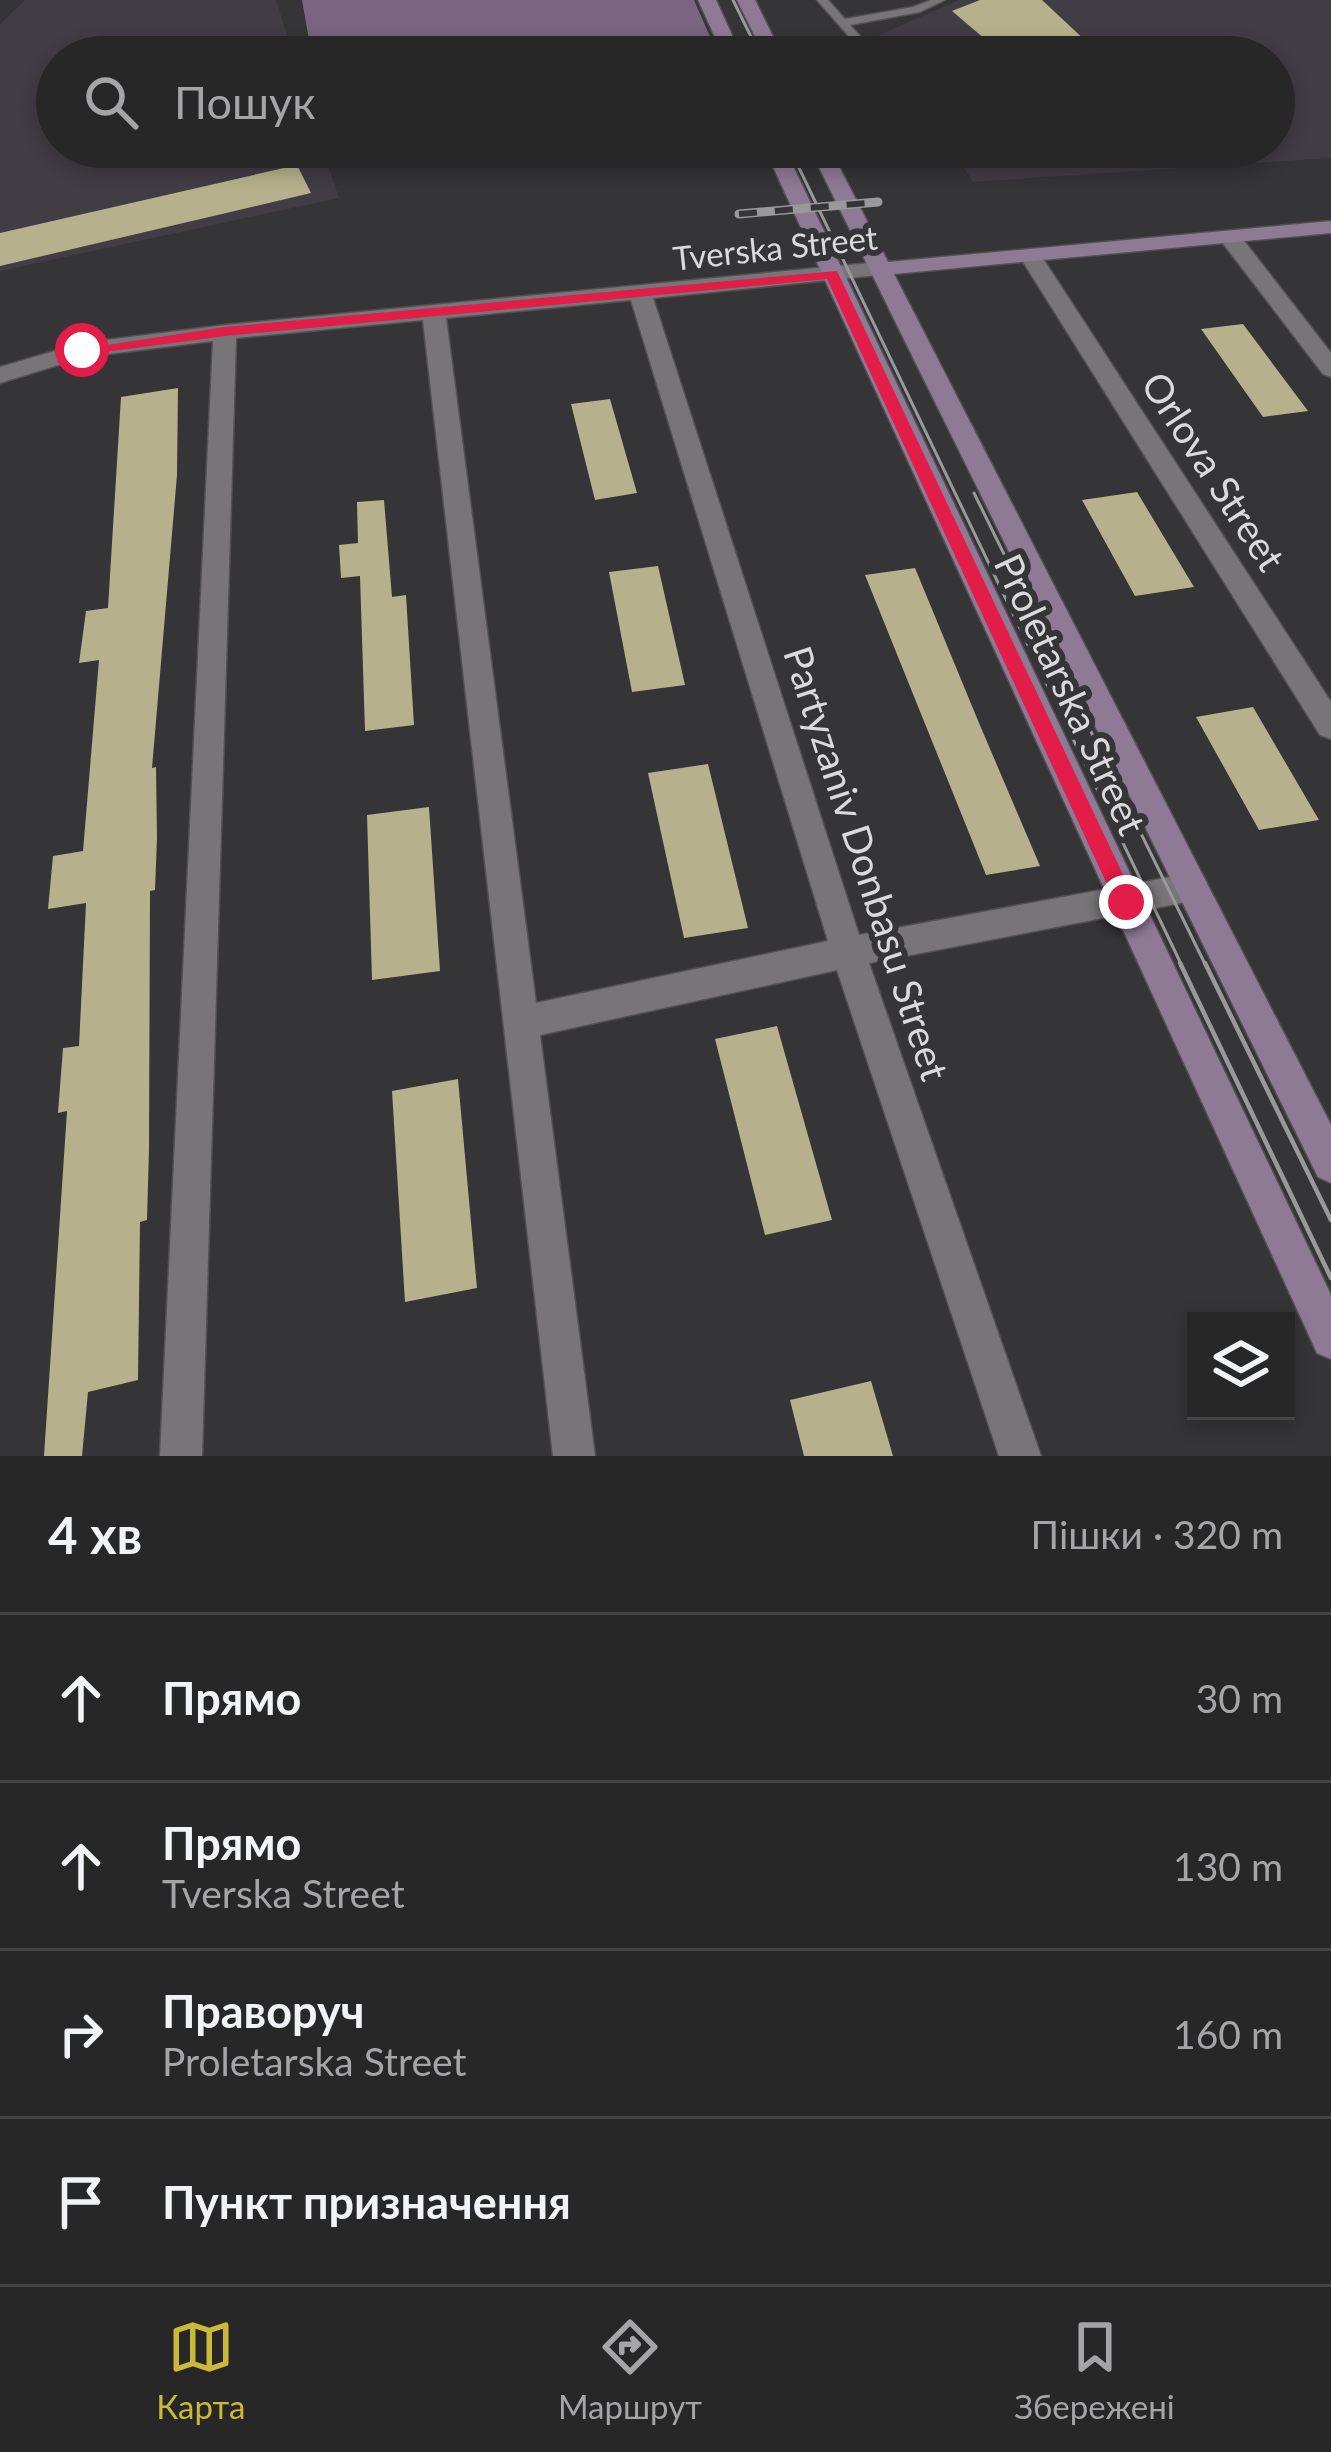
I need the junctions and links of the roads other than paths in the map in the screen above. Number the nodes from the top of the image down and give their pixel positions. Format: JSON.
{"nodes":[{"id":1,"x":706,"y":0,"type":"edge"},
{"id":2,"x":746,"y":0,"type":"edge"},
{"id":3,"x":822,"y":0,"type":"edge"},
{"id":4,"x":940,"y":0,"type":"edge"},
{"id":5,"x":842,"y":23,"type":"junction"},
{"id":6,"x":723,"y":36,"type":"edge"},
{"id":7,"x":764,"y":36,"type":"edge"},
{"id":8,"x":853,"y":36,"type":"edge"},
{"id":9,"x":783,"y":168,"type":"edge"},
{"id":10,"x":830,"y":168,"type":"edge"},
{"id":11,"x":1331,"y":227,"type":"edge"},
{"id":12,"x":1230,"y":238,"type":"junction"},
{"id":13,"x":1031,"y":257,"type":"junction"},
{"id":14,"x":880,"y":269,"type":"junction"},
{"id":15,"x":832,"y":274,"type":"junction"},
{"id":16,"x":641,"y":294,"type":"junction"},
{"id":17,"x":434,"y":312,"type":"junction"},
{"id":18,"x":225,"y":332,"type":"junction"},
{"id":19,"x":1331,"y":369,"type":"edge"},
{"id":20,"x":0,"y":375,"type":"edge"},
{"id":21,"x":1331,"y":727,"type":"edge"},
{"id":22,"x":1192,"y":887,"type":"junction"},
{"id":23,"x":1126,"y":902,"type":"junction"},
{"id":24,"x":848,"y":952,"type":"junction"},
{"id":25,"x":521,"y":1023,"type":"junction"},
{"id":26,"x":1331,"y":1164,"type":"edge"},
{"id":27,"x":1331,"y":1339,"type":"edge"},
{"id":28,"x":181,"y":1456,"type":"edge"},
{"id":29,"x":574,"y":1456,"type":"edge"},
{"id":30,"x":1020,"y":1456,"type":"edge"}],
"edges":[{"from":1,"to":6,"type":"main road"},
{"from":2,"to":7,"type":"main road"},
{"from":3,"to":5,"type":"lane"},
{"from":4,"to":5,"type":"lane"},
{"from":5,"to":8,"type":"lane"},
{"from":9,"to":15,"type":"main road","name":"Proletarska Street"},
{"from":10,"to":14,"type":"main road","name":"Proletarska Street"},
{"from":11,"to":12,"type":"main road","name":"Tverska Street"},
{"from":12,"to":13,"type":"main road","name":"Tverska Street"},
{"from":12,"to":19,"type":"street"},
{"from":13,"to":14,"type":"main road","name":"Tverska Street"},
{"from":13,"to":21,"type":"street","name":"Orlova Street"},
{"from":14,"to":15,"type":"street","name":"Tverska Street"},
{"from":14,"to":22,"type":"main road","name":"Proletarska Street"},
{"from":15,"to":16,"type":"street","name":"Tverska Street"},
{"from":15,"to":23,"type":"main road","name":"Proletarska Street"},
{"from":16,"to":17,"type":"street","name":"Tverska Street"},
{"from":16,"to":24,"type":"street","name":"Partyzaniv Donbasu Street"},
{"from":17,"to":18,"type":"street","name":"Tverska Street"},
{"from":17,"to":25,"type":"street"},
{"from":18,"to":20,"type":"street","name":"Tverska Street"},
{"from":18,"to":28,"type":"street"},
{"from":22,"to":23,"type":"street"},
{"from":22,"to":26,"type":"main road","name":"Proletarska Street"},
{"from":23,"to":24,"type":"street"},
{"from":23,"to":27,"type":"main road","name":"Proletarska Street"},
{"from":24,"to":25,"type":"street"},
{"from":24,"to":30,"type":"street","name":"Partyzaniv Donbasu Street"},
{"from":25,"to":29,"type":"street"}]}
